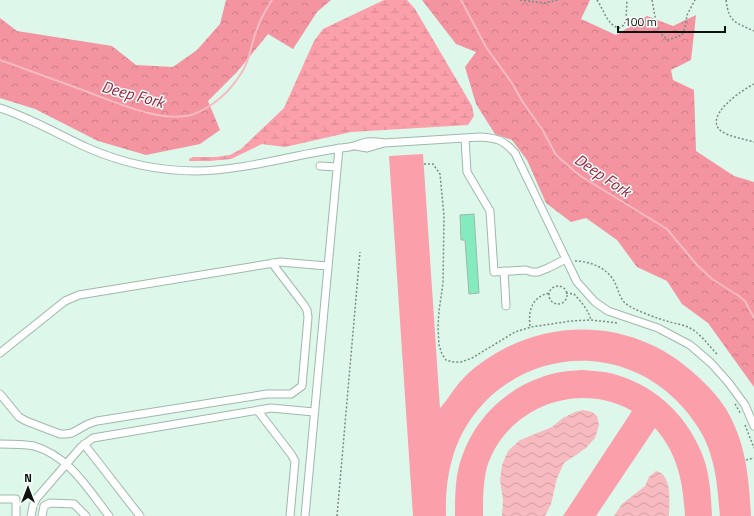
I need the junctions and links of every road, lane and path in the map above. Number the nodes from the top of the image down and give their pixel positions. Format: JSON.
{"nodes":[{"id":1,"x":520,"y":0,"type":"edge"},
{"id":2,"x":558,"y":0,"type":"edge"},
{"id":3,"x":597,"y":0,"type":"edge"},
{"id":4,"x":627,"y":0,"type":"edge"},
{"id":5,"x":652,"y":0,"type":"edge"},
{"id":6,"x":695,"y":0,"type":"edge"},
{"id":7,"x":726,"y":0,"type":"edge"},
{"id":8,"x":754,"y":31,"type":"edge"},
{"id":9,"x":754,"y":84,"type":"edge"},
{"id":10,"x":0,"y":108,"type":"edge"},
{"id":11,"x":465,"y":138,"type":"junction"},
{"id":12,"x":754,"y":142,"type":"edge"},
{"id":13,"x":339,"y":148,"type":"junction"},
{"id":14,"x":424,"y":164,"type":"dead end"},
{"id":15,"x":320,"y":166,"type":"dead end"},
{"id":16,"x":337,"y":167,"type":"junction"},
{"id":17,"x":360,"y":252,"type":"dead end"},
{"id":18,"x":567,"y":261,"type":"junction"},
{"id":19,"x":272,"y":264,"type":"junction"},
{"id":20,"x":328,"y":266,"type":"junction"},
{"id":21,"x":504,"y":271,"type":"junction"},
{"id":22,"x":550,"y":293,"type":"junction"},
{"id":23,"x":566,"y":293,"type":"junction"},
{"id":24,"x":506,"y":306,"type":"dead end"},
{"id":25,"x":591,"y":320,"type":"junction"},
{"id":26,"x":618,"y":323,"type":"dead end"},
{"id":27,"x":530,"y":327,"type":"junction"},
{"id":28,"x":0,"y":353,"type":"edge"},
{"id":29,"x":717,"y":354,"type":"dead end"},
{"id":30,"x":0,"y":394,"type":"edge"},
{"id":31,"x":734,"y":402,"type":"dead end"},
{"id":32,"x":258,"y":411,"type":"junction"},
{"id":33,"x":314,"y":412,"type":"junction"},
{"id":34,"x":741,"y":415,"type":"dead end"},
{"id":35,"x":744,"y":421,"type":"dead end"},
{"id":36,"x":754,"y":426,"type":"edge"},
{"id":37,"x":0,"y":444,"type":"edge"},
{"id":38,"x":84,"y":444,"type":"junction"},
{"id":39,"x":754,"y":448,"type":"edge"},
{"id":40,"x":754,"y":458,"type":"edge"},
{"id":41,"x":746,"y":460,"type":"dead end"},
{"id":42,"x":67,"y":464,"type":"junction"},
{"id":43,"x":0,"y":499,"type":"edge"},
{"id":44,"x":16,"y":516,"type":"edge"},
{"id":45,"x":31,"y":516,"type":"edge"},
{"id":46,"x":42,"y":516,"type":"edge"},
{"id":47,"x":86,"y":516,"type":"edge"},
{"id":48,"x":109,"y":516,"type":"edge"},
{"id":49,"x":140,"y":516,"type":"edge"},
{"id":50,"x":290,"y":516,"type":"edge"},
{"id":51,"x":305,"y":516,"type":"edge"},
{"id":52,"x":336,"y":516,"type":"edge"}],
"edges":[{"from":1,"to":2,"type":"path"},
{"from":3,"to":4,"type":"path"},
{"from":5,"to":6,"type":"path"},
{"from":7,"to":8,"type":"path"},
{"from":9,"to":12,"type":"path"},
{"from":10,"to":13,"type":"street"},
{"from":11,"to":13,"type":"street"},
{"from":11,"to":18,"type":"street"},
{"from":11,"to":21,"type":"street"},
{"from":13,"to":16,"type":"street"},
{"from":14,"to":27,"type":"path"},
{"from":15,"to":16,"type":"street"},
{"from":16,"to":20,"type":"street"},
{"from":17,"to":52,"type":"path"},
{"from":18,"to":21,"type":"street"},
{"from":18,"to":29,"type":"path"},
{"from":18,"to":36,"type":"street"},
{"from":19,"to":20,"type":"street"},
{"from":19,"to":28,"type":"street"},
{"from":19,"to":30,"type":"street"},
{"from":20,"to":33,"type":"street"},
{"from":21,"to":24,"type":"street"},
{"from":22,"to":23,"type":"path"},
{"from":22,"to":23,"type":"path"},
{"from":22,"to":27,"type":"path"},
{"from":23,"to":25,"type":"path"},
{"from":25,"to":26,"type":"path"},
{"from":25,"to":27,"type":"path"},
{"from":31,"to":34,"type":"path"},
{"from":32,"to":33,"type":"street"},
{"from":32,"to":38,"type":"street"},
{"from":32,"to":50,"type":"street"},
{"from":33,"to":51,"type":"street"},
{"from":35,"to":39,"type":"path"},
{"from":37,"to":42,"type":"street"},
{"from":38,"to":42,"type":"street"},
{"from":38,"to":49,"type":"street"},
{"from":40,"to":41,"type":"path"},
{"from":42,"to":45,"type":"street"},
{"from":42,"to":48,"type":"street"},
{"from":43,"to":44,"type":"street"},
{"from":46,"to":47,"type":"street"}]}
